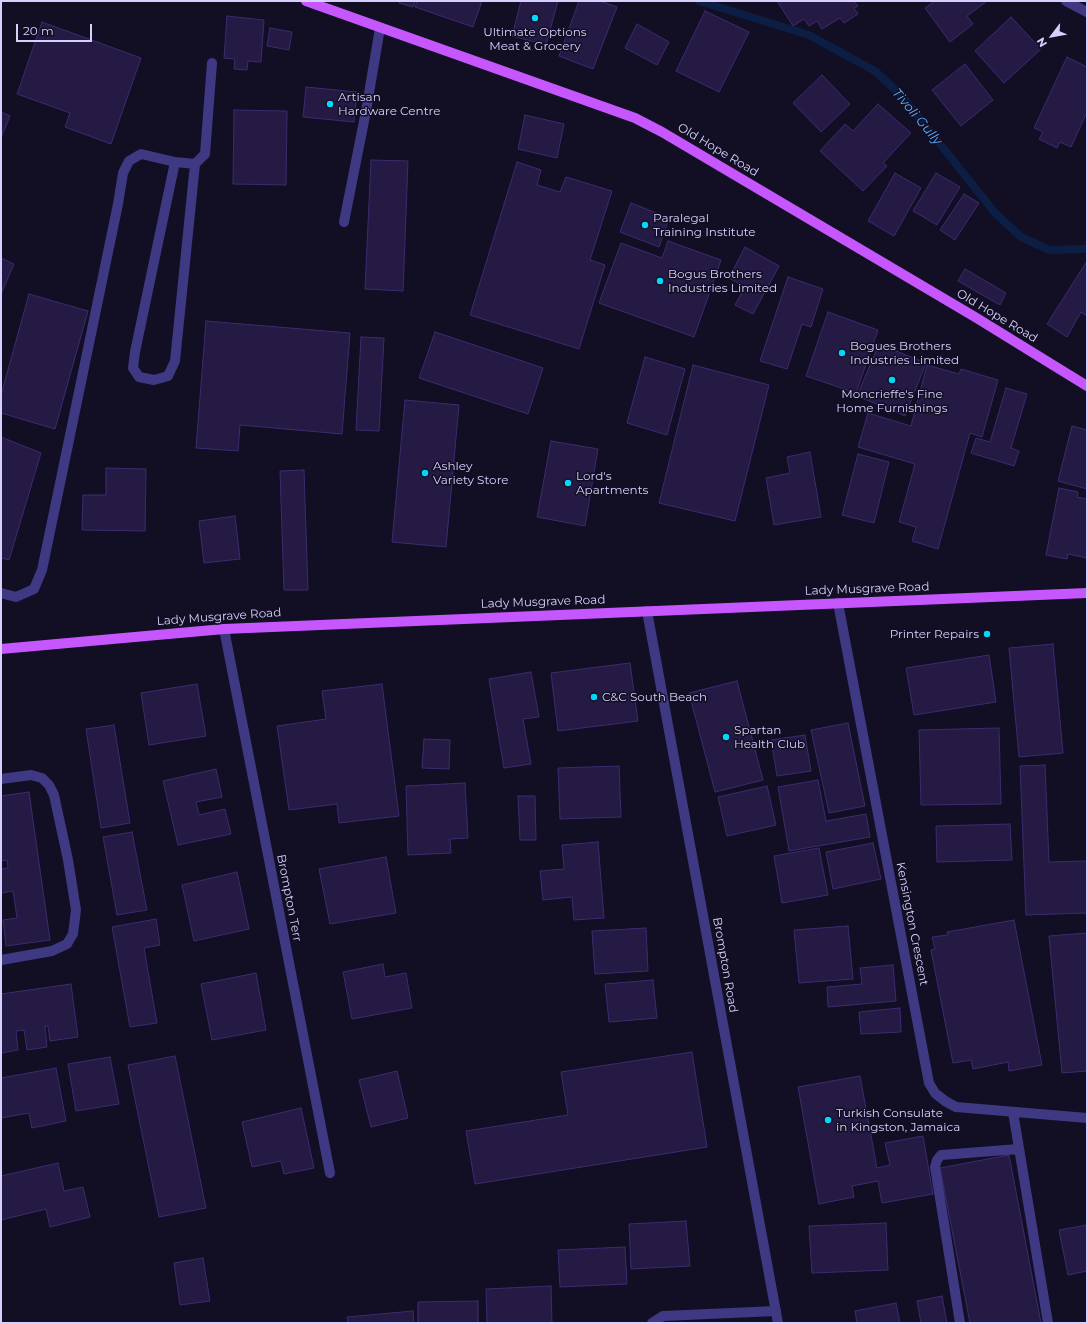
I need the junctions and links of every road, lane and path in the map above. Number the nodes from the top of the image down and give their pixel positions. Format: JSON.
{"nodes":[{"id":1,"x":306,"y":1,"type":"edge"},
{"id":2,"x":1066,"y":1,"type":"edge"},
{"id":3,"x":1087,"y":12,"type":"edge"},
{"id":4,"x":380,"y":28,"type":"junction"},
{"id":5,"x":212,"y":63,"type":"dead end"},
{"id":6,"x":174,"y":162,"type":"junction"},
{"id":7,"x":195,"y":164,"type":"junction"},
{"id":8,"x":344,"y":222,"type":"dead end"},
{"id":9,"x":1087,"y":386,"type":"edge"},
{"id":10,"x":1,"y":593,"type":"edge"},
{"id":11,"x":1087,"y":593,"type":"edge"},
{"id":12,"x":838,"y":603,"type":"junction"},
{"id":13,"x":647,"y":611,"type":"junction"},
{"id":14,"x":224,"y":628,"type":"junction"},
{"id":15,"x":1,"y":649,"type":"edge"},
{"id":16,"x":1,"y":779,"type":"edge"},
{"id":17,"x":1,"y":960,"type":"edge"},
{"id":18,"x":1013,"y":1112,"type":"junction"},
{"id":19,"x":1087,"y":1118,"type":"edge"},
{"id":20,"x":1019,"y":1149,"type":"junction"},
{"id":21,"x":330,"y":1173,"type":"dead end"},
{"id":22,"x":776,"y":1311,"type":"junction"},
{"id":23,"x":652,"y":1323,"type":"edge"},
{"id":24,"x":778,"y":1323,"type":"edge"},
{"id":25,"x":960,"y":1323,"type":"edge"},
{"id":26,"x":1048,"y":1323,"type":"edge"}],
"edges":[{"from":1,"to":4,"type":"main road","name":"Old Hope Road"},
{"from":2,"to":3,"type":"street"},
{"from":4,"to":8,"type":"street"},
{"from":4,"to":9,"type":"main road","name":"Old Hope Road"},
{"from":5,"to":7,"type":"street"},
{"from":6,"to":7,"type":"street"},
{"from":6,"to":7,"type":"street"},
{"from":6,"to":10,"type":"street"},
{"from":11,"to":12,"type":"main road","name":"Lady Musgrave Road"},
{"from":12,"to":13,"type":"main road","name":"Lady Musgrave Road"},
{"from":12,"to":18,"type":"street","name":"Kensington Crescent"},
{"from":13,"to":14,"type":"main road","name":"Lady Musgrave Road"},
{"from":13,"to":22,"type":"street","name":"Brompton Road"},
{"from":14,"to":15,"type":"main road","name":"Lady Musgrave Road"},
{"from":14,"to":21,"type":"street","name":"Brompton Terr"},
{"from":16,"to":17,"type":"street"},
{"from":18,"to":19,"type":"street","name":"Kensington Crescent"},
{"from":18,"to":20,"type":"street"},
{"from":20,"to":25,"type":"street"},
{"from":20,"to":26,"type":"street"},
{"from":22,"to":23,"type":"street"},
{"from":22,"to":24,"type":"street","name":"Brompton Road"}]}
